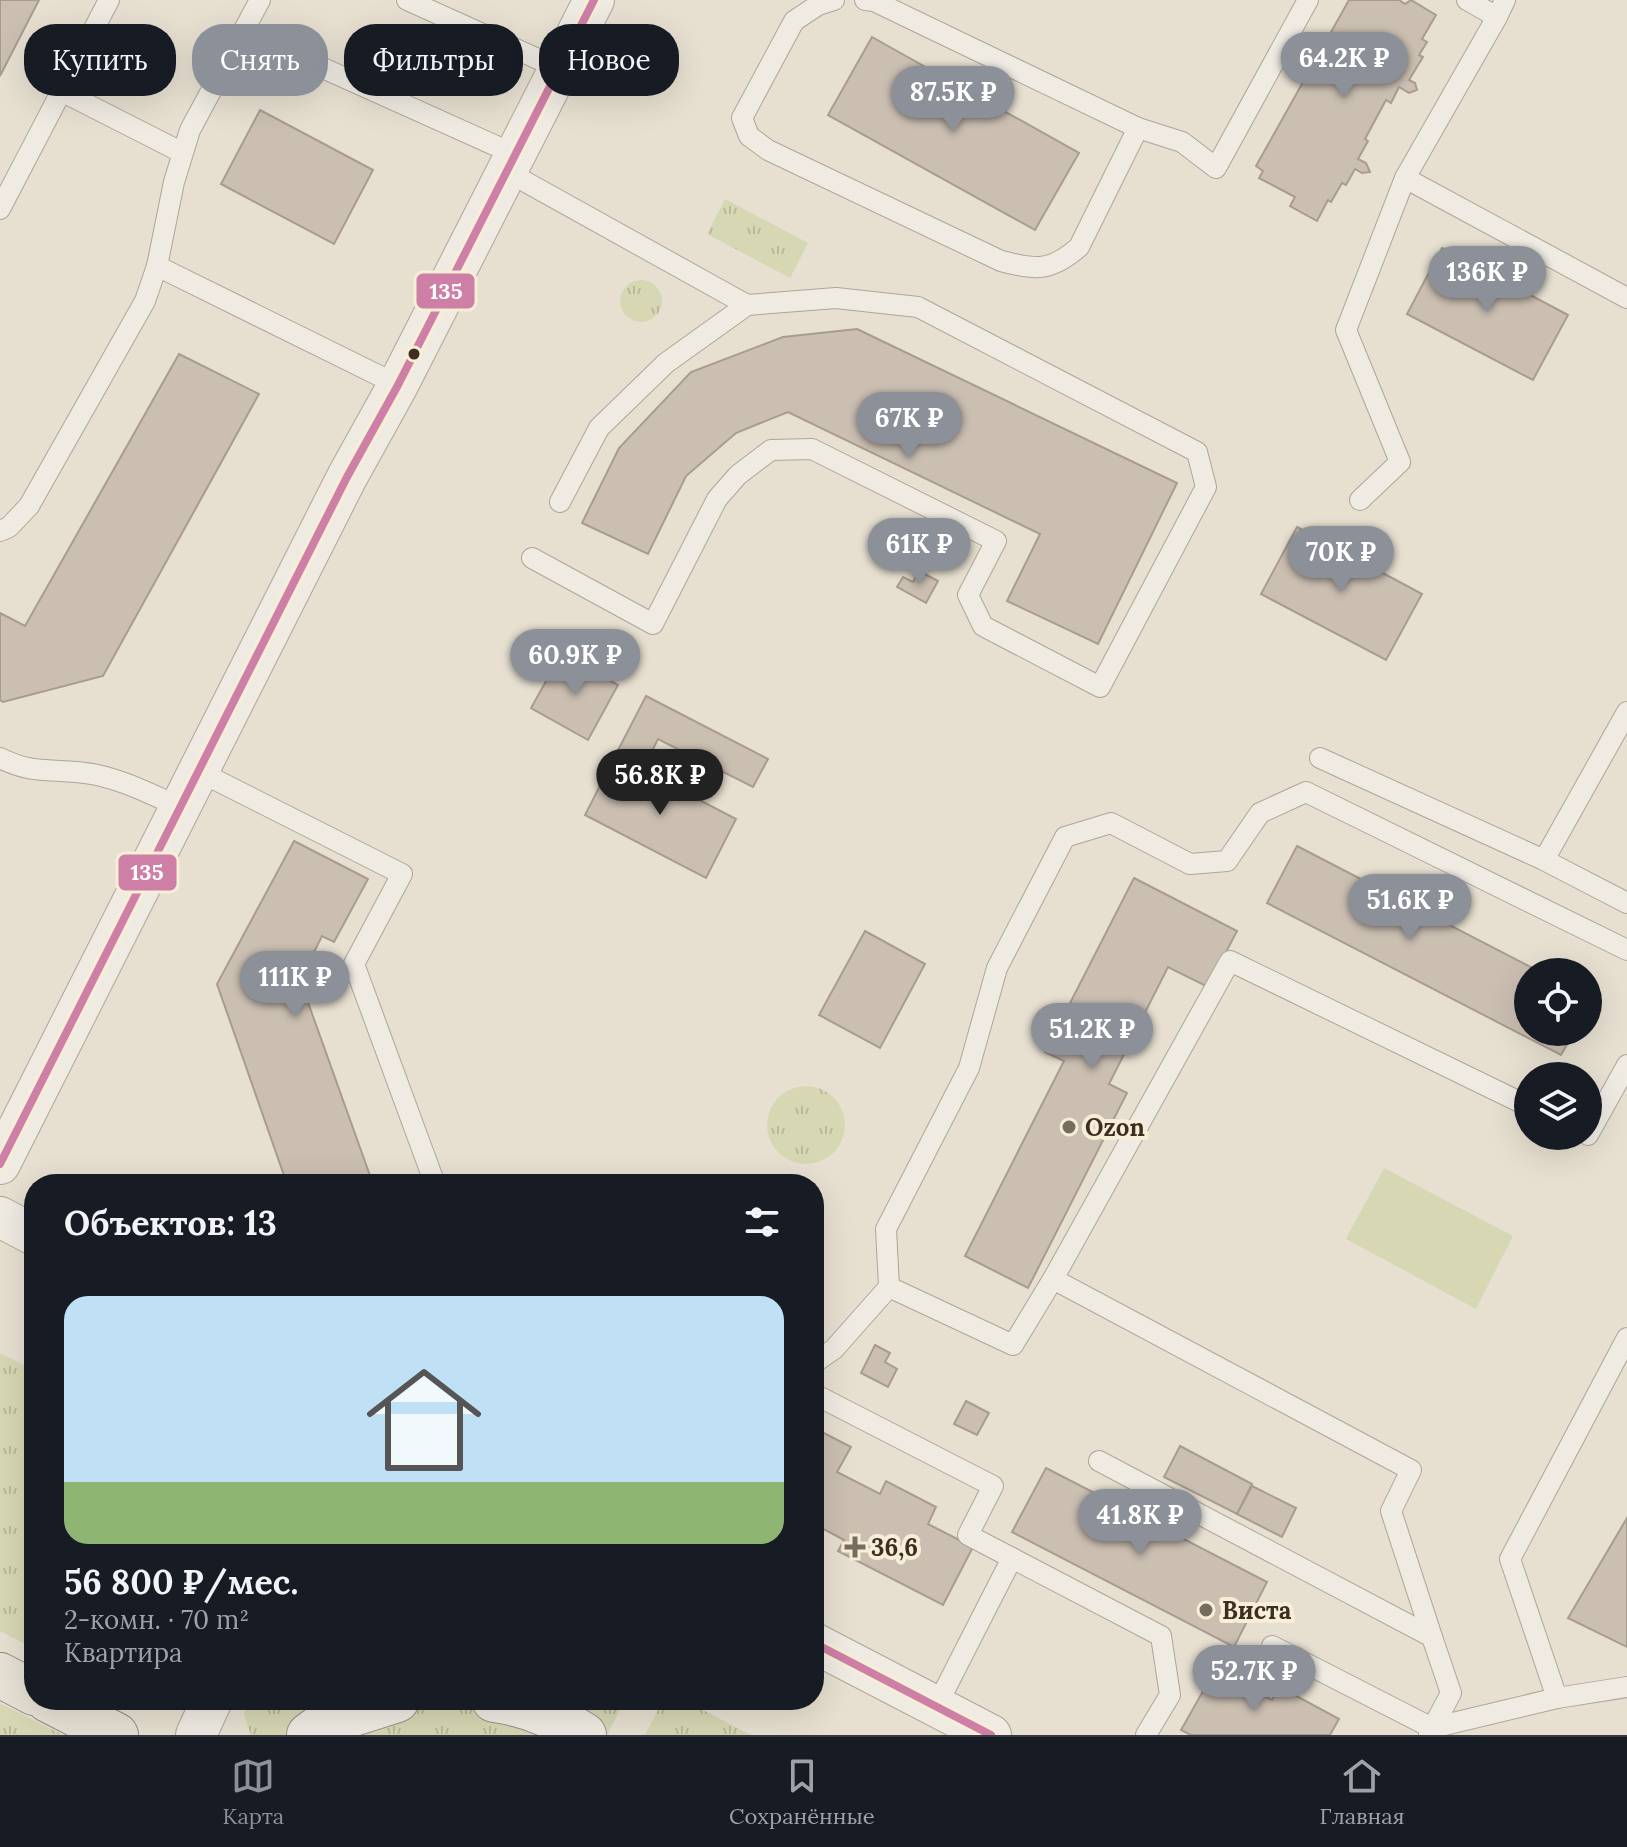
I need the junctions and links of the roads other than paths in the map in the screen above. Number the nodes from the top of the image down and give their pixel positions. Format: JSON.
{"nodes":[{"id":1,"x":109,"y":0,"type":"edge"},
{"id":2,"x":260,"y":0,"type":"edge"},
{"id":3,"x":407,"y":0,"type":"edge"},
{"id":4,"x":594,"y":0,"type":"edge"},
{"id":5,"x":834,"y":0,"type":"edge"},
{"id":6,"x":865,"y":0,"type":"edge"},
{"id":7,"x":1308,"y":0,"type":"edge"},
{"id":8,"x":1467,"y":0,"type":"edge"},
{"id":9,"x":1501,"y":9,"type":"edge"},
{"id":10,"x":97,"y":24,"type":"edge"},
{"id":11,"x":247,"y":24,"type":"edge"},
{"id":12,"x":581,"y":24,"type":"edge"},
{"id":13,"x":539,"y":59,"type":"edge"},
{"id":14,"x":328,"y":74,"type":"edge"},
{"id":15,"x":61,"y":96,"type":"edge"},
{"id":16,"x":71,"y":96,"type":"edge"},
{"id":17,"x":208,"y":96,"type":"edge"},
{"id":18,"x":544,"y":96,"type":"edge"},
{"id":19,"x":1138,"y":128,"type":"junction"},
{"id":20,"x":181,"y":152,"type":"junction"},
{"id":21,"x":510,"y":163,"type":"junction"},
{"id":22,"x":1405,"y":178,"type":"junction"},
{"id":23,"x":0,"y":209,"type":"edge"},
{"id":24,"x":157,"y":266,"type":"junction"},
{"id":25,"x":1627,"y":298,"type":"edge"},
{"id":26,"x":747,"y":305,"type":"junction"},
{"id":27,"x":398,"y":385,"type":"junction"},
{"id":28,"x":1360,"y":500,"type":"dead end"},
{"id":29,"x":560,"y":502,"type":"dead end"},
{"id":30,"x":0,"y":531,"type":"edge"},
{"id":31,"x":532,"y":558,"type":"dead end"},
{"id":32,"x":1627,"y":712,"type":"edge"},
{"id":33,"x":0,"y":758,"type":"edge"},
{"id":34,"x":1320,"y":758,"type":"dead end"},
{"id":35,"x":198,"y":771,"type":"junction"},
{"id":36,"x":180,"y":807,"type":"junction"},
{"id":37,"x":1544,"y":860,"type":"junction"},
{"id":38,"x":1627,"y":903,"type":"edge"},
{"id":39,"x":1627,"y":950,"type":"edge"},
{"id":40,"x":1627,"y":1065,"type":"edge"},
{"id":41,"x":1514,"y":1099,"type":"edge"},
{"id":42,"x":1602,"y":1110,"type":"edge"},
{"id":43,"x":0,"y":1164,"type":"edge"},
{"id":44,"x":431,"y":1174,"type":"edge"},
{"id":45,"x":0,"y":1217,"type":"edge"},
{"id":46,"x":24,"y":1230,"type":"edge"},
{"id":47,"x":1053,"y":1279,"type":"junction"},
{"id":48,"x":889,"y":1287,"type":"junction"},
{"id":49,"x":1627,"y":1338,"type":"edge"},
{"id":50,"x":824,"y":1356,"type":"edge"},
{"id":51,"x":824,"y":1399,"type":"edge"},
{"id":52,"x":1099,"y":1461,"type":"dead end"},
{"id":53,"x":1012,"y":1558,"type":"junction"},
{"id":54,"x":1432,"y":1637,"type":"junction"},
{"id":55,"x":1272,"y":1646,"type":"dead end"},
{"id":56,"x":824,"y":1648,"type":"edge"},
{"id":57,"x":0,"y":1675,"type":"edge"},
{"id":58,"x":1627,"y":1687,"type":"edge"},
{"id":59,"x":24,"y":1688,"type":"edge"},
{"id":60,"x":1557,"y":1698,"type":"junction"},
{"id":61,"x":936,"y":1707,"type":"junction"},
{"id":62,"x":67,"y":1710,"type":"edge"},
{"id":63,"x":207,"y":1710,"type":"edge"},
{"id":64,"x":366,"y":1710,"type":"edge"},
{"id":65,"x":531,"y":1710,"type":"edge"},
{"id":66,"x":1430,"y":1732,"type":"edge"},
{"id":67,"x":116,"y":1735,"type":"edge"},
{"id":68,"x":196,"y":1735,"type":"edge"},
{"id":69,"x":309,"y":1735,"type":"edge"},
{"id":70,"x":584,"y":1735,"type":"edge"},
{"id":71,"x":991,"y":1735,"type":"edge"},
{"id":72,"x":1146,"y":1735,"type":"edge"}],
"edges":[{"from":1,"to":10,"type":"lane"},
{"from":2,"to":11,"type":"lane"},
{"from":3,"to":13,"type":"lane"},
{"from":4,"to":12,"type":"street"},
{"from":5,"to":19,"type":"lane"},
{"from":6,"to":19,"type":"lane"},
{"from":7,"to":19,"type":"lane"},
{"from":8,"to":9,"type":"lane"},
{"from":9,"to":22,"type":"lane"},
{"from":14,"to":21,"type":"lane"},
{"from":15,"to":23,"type":"lane"},
{"from":16,"to":20,"type":"lane"},
{"from":17,"to":20,"type":"lane"},
{"from":18,"to":21,"type":"street"},
{"from":20,"to":24,"type":"lane"},
{"from":21,"to":26,"type":"lane"},
{"from":21,"to":27,"type":"street"},
{"from":22,"to":25,"type":"lane"},
{"from":22,"to":28,"type":"lane"},
{"from":24,"to":27,"type":"lane"},
{"from":24,"to":30,"type":"lane"},
{"from":26,"to":29,"type":"lane"},
{"from":26,"to":31,"type":"lane"},
{"from":27,"to":35,"type":"street"},
{"from":32,"to":37,"type":"lane"},
{"from":33,"to":36,"type":"lane"},
{"from":34,"to":37,"type":"lane"},
{"from":35,"to":36,"type":"street"},
{"from":35,"to":44,"type":"lane"},
{"from":36,"to":43,"type":"street"},
{"from":37,"to":38,"type":"lane"},
{"from":39,"to":48,"type":"lane"},
{"from":40,"to":42,"type":"lane"},
{"from":41,"to":47,"type":"lane"},
{"from":45,"to":46,"type":"street"},
{"from":47,"to":48,"type":"lane"},
{"from":47,"to":54,"type":"lane"},
{"from":48,"to":50,"type":"lane"},
{"from":49,"to":60,"type":"lane"},
{"from":51,"to":53,"type":"lane"},
{"from":52,"to":54,"type":"lane"},
{"from":53,"to":61,"type":"lane"},
{"from":53,"to":72,"type":"lane"},
{"from":54,"to":66,"type":"lane"},
{"from":55,"to":66,"type":"lane"},
{"from":56,"to":61,"type":"street"},
{"from":57,"to":59,"type":"main road"},
{"from":58,"to":60,"type":"lane"},
{"from":60,"to":66,"type":"lane"},
{"from":61,"to":71,"type":"street"},
{"from":62,"to":67,"type":"main road"},
{"from":63,"to":68,"type":"street"},
{"from":64,"to":69,"type":"main road"},
{"from":65,"to":70,"type":"main road"}]}
